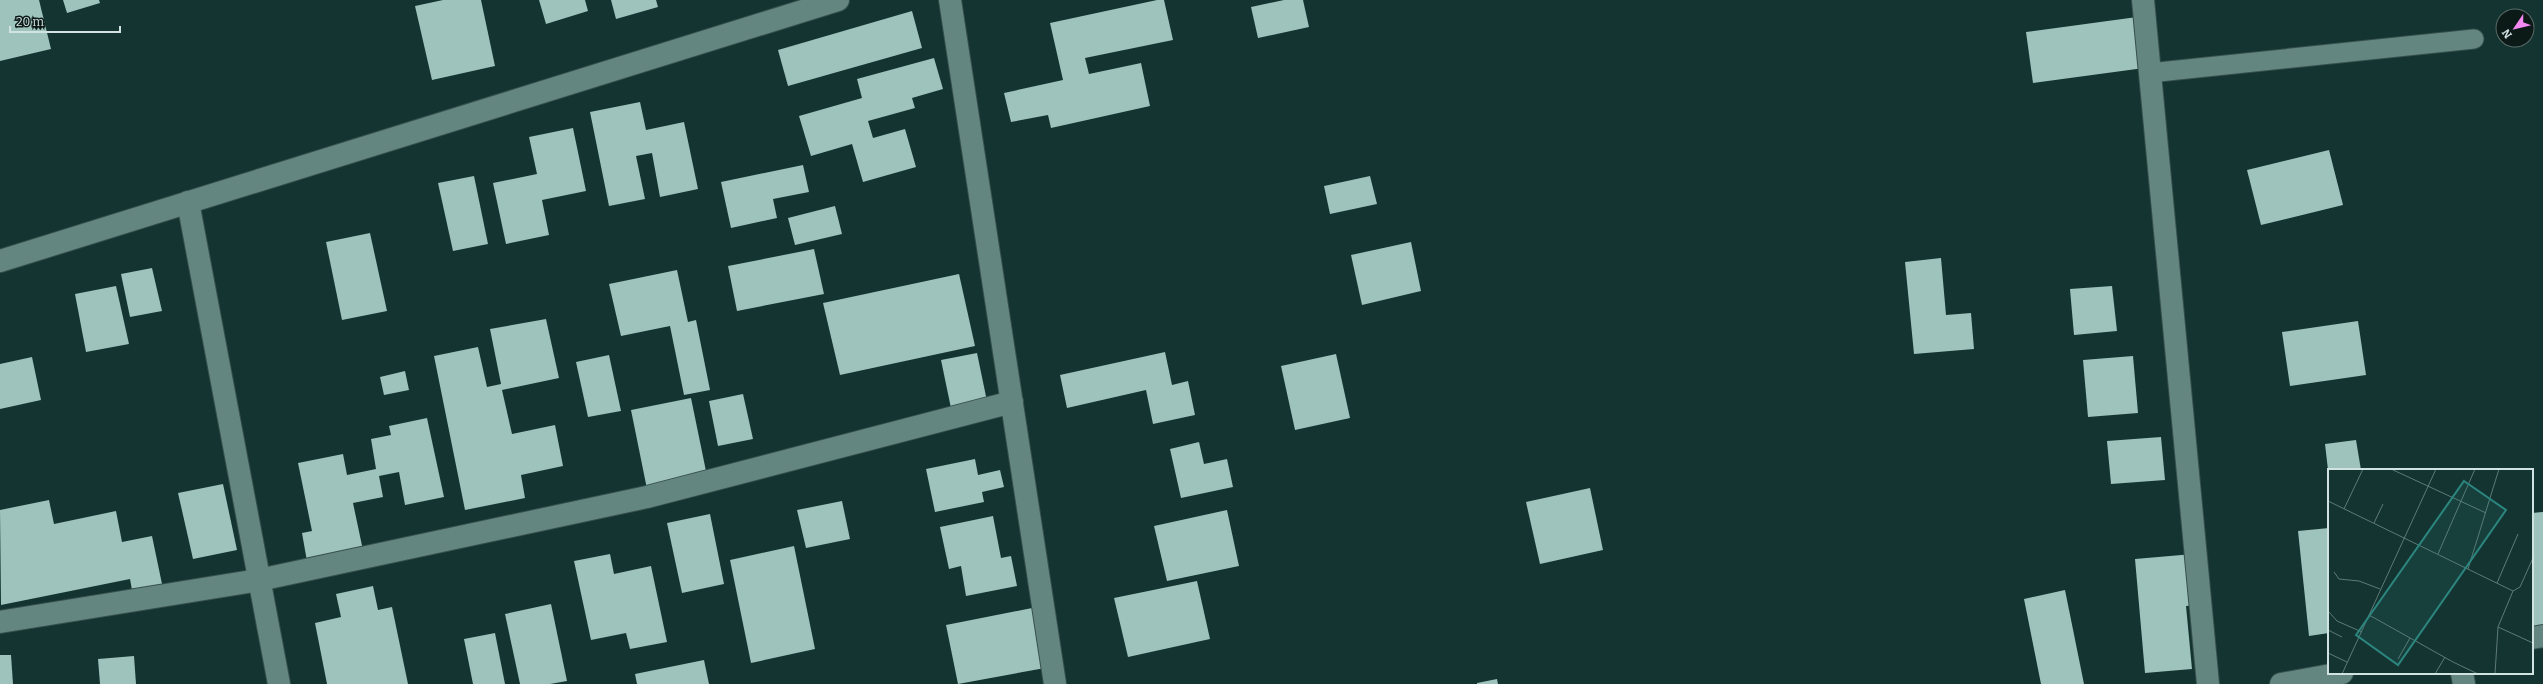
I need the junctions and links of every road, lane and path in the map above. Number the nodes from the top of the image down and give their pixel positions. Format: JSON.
{"nodes":[{"id":1,"x":838,"y":0,"type":"edge"},
{"id":2,"x":950,"y":0,"type":"edge"},
{"id":3,"x":2143,"y":0,"type":"edge"},
{"id":4,"x":2474,"y":39,"type":"dead end"},
{"id":5,"x":2149,"y":73,"type":"junction"},
{"id":6,"x":188,"y":202,"type":"junction"},
{"id":7,"x":0,"y":261,"type":"edge"},
{"id":8,"x":1012,"y":402,"type":"junction"},
{"id":9,"x":259,"y":580,"type":"junction"},
{"id":10,"x":0,"y":622,"type":"edge"},
{"id":11,"x":2543,"y":636,"type":"edge"},
{"id":12,"x":2533,"y":638,"type":"edge"},
{"id":13,"x":2336,"y":674,"type":"edge"},
{"id":14,"x":2462,"y":674,"type":"edge"},
{"id":15,"x":279,"y":684,"type":"edge"},
{"id":16,"x":1055,"y":684,"type":"edge"},
{"id":17,"x":2208,"y":684,"type":"edge"},
{"id":18,"x":2281,"y":684,"type":"edge"},
{"id":19,"x":2464,"y":684,"type":"edge"}],
"edges":[{"from":1,"to":6,"type":"street"},
{"from":2,"to":8,"type":"street"},
{"from":3,"to":5,"type":"street"},
{"from":4,"to":5,"type":"lane"},
{"from":5,"to":17,"type":"street"},
{"from":6,"to":7,"type":"street"},
{"from":6,"to":9,"type":"street"},
{"from":8,"to":9,"type":"street"},
{"from":8,"to":16,"type":"street"},
{"from":9,"to":10,"type":"street"},
{"from":9,"to":15,"type":"street"},
{"from":11,"to":12,"type":"street"},
{"from":13,"to":18,"type":"street"},
{"from":14,"to":19,"type":"street"}]}
